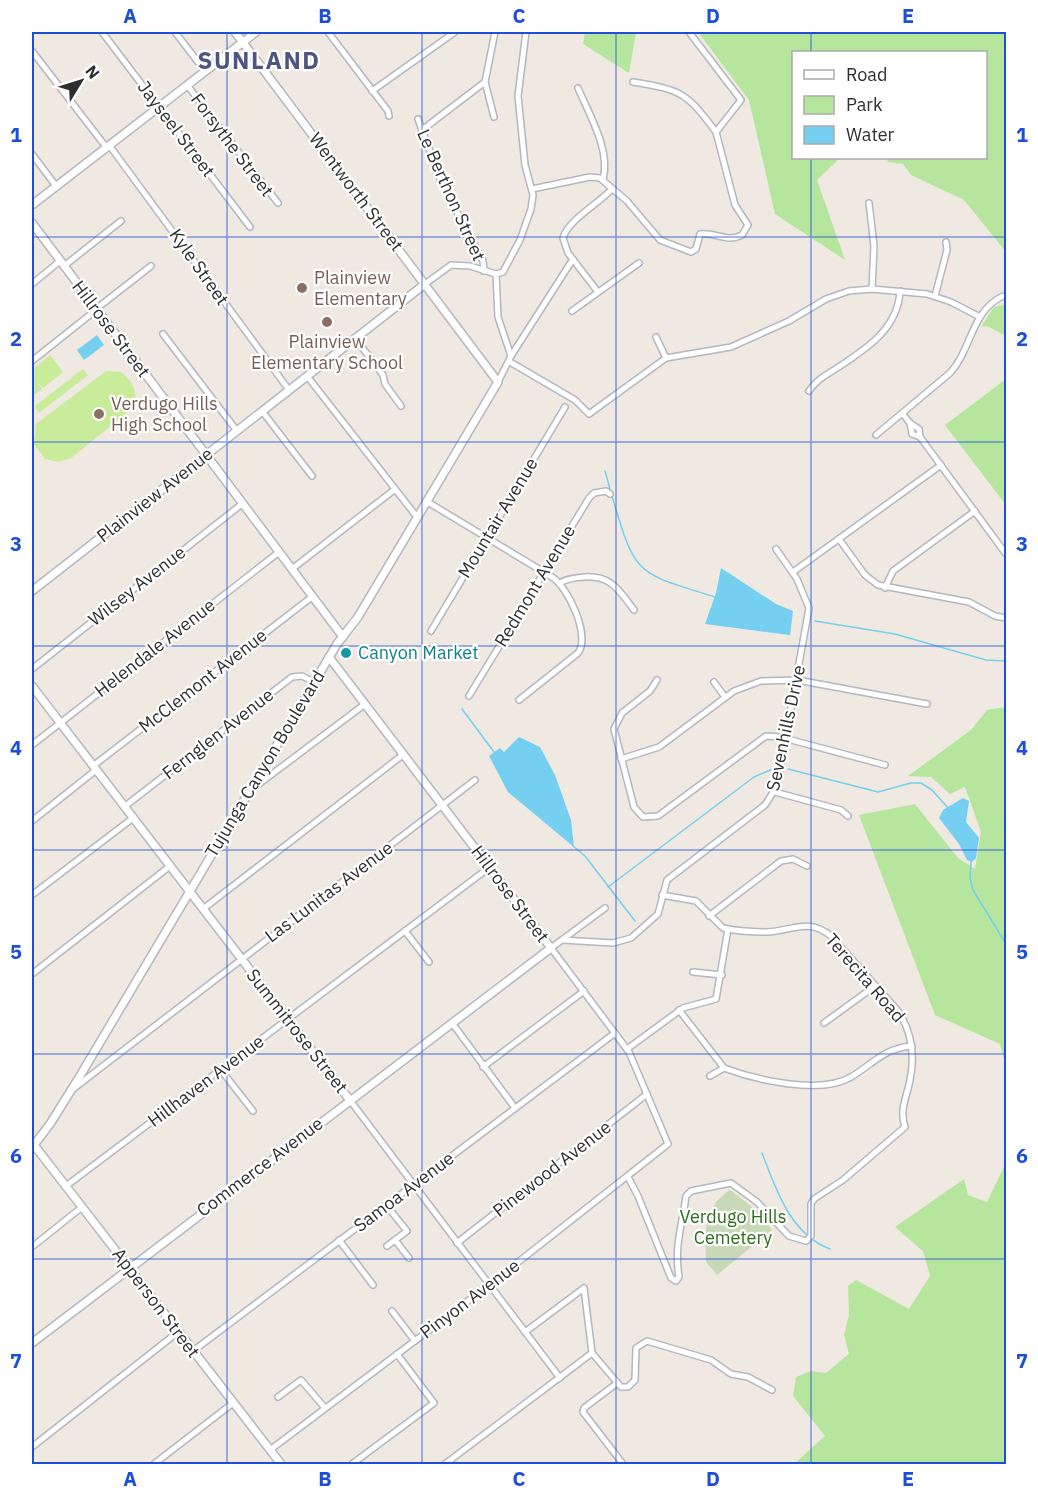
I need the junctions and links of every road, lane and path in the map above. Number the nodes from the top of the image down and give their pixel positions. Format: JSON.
{"nodes":[{"id":1,"x":102,"y":32,"type":"edge"},
{"id":2,"x":175,"y":32,"type":"edge"},
{"id":3,"x":235,"y":32,"type":"edge"},
{"id":4,"x":256,"y":32,"type":"edge"},
{"id":5,"x":328,"y":32,"type":"edge"},
{"id":6,"x":455,"y":32,"type":"edge"},
{"id":7,"x":495,"y":32,"type":"edge"},
{"id":8,"x":526,"y":32,"type":"edge"},
{"id":9,"x":688,"y":32,"type":"edge"},
{"id":10,"x":243,"y":42,"type":"junction"},
{"id":11,"x":32,"y":51,"type":"edge"},
{"id":12,"x":205,"y":71,"type":"junction"},
{"id":13,"x":485,"y":82,"type":"junction"},
{"id":14,"x":633,"y":82,"type":"dead end"},
{"id":15,"x":187,"y":85,"type":"junction"},
{"id":16,"x":579,"y":88,"type":"dead end"},
{"id":17,"x":372,"y":91,"type":"junction"},
{"id":18,"x":160,"y":106,"type":"junction"},
{"id":19,"x":388,"y":116,"type":"dead end"},
{"id":20,"x":494,"y":117,"type":"dead end"},
{"id":21,"x":417,"y":119,"type":"dead end"},
{"id":22,"x":422,"y":130,"type":"junction"},
{"id":23,"x":716,"y":132,"type":"junction"},
{"id":24,"x":108,"y":146,"type":"junction"},
{"id":25,"x":32,"y":154,"type":"edge"},
{"id":26,"x":603,"y":179,"type":"junction"},
{"id":27,"x":56,"y":186,"type":"junction"},
{"id":28,"x":532,"y":189,"type":"junction"},
{"id":29,"x":612,"y":189,"type":"junction"},
{"id":30,"x":278,"y":203,"type":"dead end"},
{"id":31,"x":869,"y":203,"type":"dead end"},
{"id":32,"x":32,"y":205,"type":"edge"},
{"id":33,"x":121,"y":221,"type":"dead end"},
{"id":34,"x":32,"y":223,"type":"edge"},
{"id":35,"x":250,"y":227,"type":"dead end"},
{"id":36,"x":946,"y":242,"type":"dead end"},
{"id":37,"x":573,"y":259,"type":"junction"},
{"id":38,"x":62,"y":263,"type":"junction"},
{"id":39,"x":639,"y":263,"type":"dead end"},
{"id":40,"x":151,"y":266,"type":"dead end"},
{"id":41,"x":483,"y":271,"type":"junction"},
{"id":42,"x":496,"y":274,"type":"junction"},
{"id":43,"x":32,"y":284,"type":"edge"},
{"id":44,"x":425,"y":284,"type":"junction"},
{"id":45,"x":872,"y":289,"type":"junction"},
{"id":46,"x":900,"y":291,"type":"junction"},
{"id":47,"x":598,"y":292,"type":"junction"},
{"id":48,"x":936,"y":296,"type":"junction"},
{"id":49,"x":1003,"y":296,"type":"dead end"},
{"id":50,"x":96,"y":309,"type":"junction"},
{"id":51,"x":573,"y":311,"type":"dead end"},
{"id":52,"x":980,"y":317,"type":"junction"},
{"id":53,"x":163,"y":334,"type":"dead end"},
{"id":54,"x":656,"y":337,"type":"dead end"},
{"id":55,"x":355,"y":338,"type":"junction"},
{"id":56,"x":666,"y":358,"type":"junction"},
{"id":57,"x":511,"y":359,"type":"junction"},
{"id":58,"x":32,"y":361,"type":"edge"},
{"id":59,"x":307,"y":376,"type":"junction"},
{"id":60,"x":498,"y":382,"type":"junction"},
{"id":61,"x":289,"y":390,"type":"junction"},
{"id":62,"x":809,"y":391,"type":"dead end"},
{"id":63,"x":401,"y":406,"type":"dead end"},
{"id":64,"x":565,"y":406,"type":"dead end"},
{"id":65,"x":262,"y":411,"type":"junction"},
{"id":66,"x":902,"y":413,"type":"junction"},
{"id":67,"x":237,"y":431,"type":"junction"},
{"id":68,"x":876,"y":435,"type":"dead end"},
{"id":69,"x":205,"y":455,"type":"junction"},
{"id":70,"x":941,"y":465,"type":"junction"},
{"id":71,"x":312,"y":476,"type":"dead end"},
{"id":72,"x":394,"y":490,"type":"junction"},
{"id":73,"x":610,"y":494,"type":"dead end"},
{"id":74,"x":426,"y":501,"type":"junction"},
{"id":75,"x":242,"y":504,"type":"junction"},
{"id":76,"x":975,"y":511,"type":"junction"},
{"id":77,"x":417,"y":517,"type":"junction"},
{"id":78,"x":487,"y":537,"type":"junction"},
{"id":79,"x":839,"y":539,"type":"junction"},
{"id":80,"x":776,"y":549,"type":"dead end"},
{"id":81,"x":279,"y":552,"type":"junction"},
{"id":82,"x":1006,"y":554,"type":"edge"},
{"id":83,"x":292,"y":569,"type":"junction"},
{"id":84,"x":543,"y":572,"type":"junction"},
{"id":85,"x":793,"y":572,"type":"junction"},
{"id":86,"x":560,"y":583,"type":"junction"},
{"id":87,"x":885,"y":588,"type":"junction"},
{"id":88,"x":32,"y":591,"type":"edge"},
{"id":89,"x":313,"y":596,"type":"junction"},
{"id":90,"x":634,"y":610,"type":"dead end"},
{"id":91,"x":1006,"y":618,"type":"edge"},
{"id":92,"x":431,"y":630,"type":"dead end"},
{"id":93,"x":344,"y":637,"type":"junction"},
{"id":94,"x":329,"y":657,"type":"junction"},
{"id":95,"x":32,"y":669,"type":"edge"},
{"id":96,"x":657,"y":680,"type":"dead end"},
{"id":97,"x":797,"y":680,"type":"junction"},
{"id":98,"x":314,"y":682,"type":"junction"},
{"id":99,"x":714,"y":682,"type":"dead end"},
{"id":100,"x":32,"y":686,"type":"edge"},
{"id":101,"x":469,"y":696,"type":"dead end"},
{"id":102,"x":725,"y":697,"type":"junction"},
{"id":103,"x":519,"y":700,"type":"dead end"},
{"id":104,"x":366,"y":704,"type":"junction"},
{"id":105,"x":927,"y":704,"type":"dead end"},
{"id":106,"x":60,"y":723,"type":"junction"},
{"id":107,"x":787,"y":739,"type":"junction"},
{"id":108,"x":32,"y":745,"type":"edge"},
{"id":109,"x":404,"y":754,"type":"junction"},
{"id":110,"x":621,"y":759,"type":"junction"},
{"id":111,"x":885,"y":765,"type":"dead end"},
{"id":112,"x":94,"y":768,"type":"junction"},
{"id":113,"x":475,"y":780,"type":"dead end"},
{"id":114,"x":250,"y":790,"type":"junction"},
{"id":115,"x":775,"y":792,"type":"junction"},
{"id":116,"x":442,"y":805,"type":"junction"},
{"id":117,"x":124,"y":807,"type":"junction"},
{"id":118,"x":848,"y":816,"type":"dead end"},
{"id":119,"x":133,"y":818,"type":"junction"},
{"id":120,"x":32,"y":821,"type":"edge"},
{"id":121,"x":170,"y":866,"type":"junction"},
{"id":122,"x":807,"y":866,"type":"dead end"},
{"id":123,"x":490,"y":867,"type":"junction"},
{"id":124,"x":189,"y":892,"type":"junction"},
{"id":125,"x":32,"y":895,"type":"edge"},
{"id":126,"x":662,"y":895,"type":"junction"},
{"id":127,"x":605,"y":908,"type":"dead end"},
{"id":128,"x":203,"y":909,"type":"junction"},
{"id":129,"x":709,"y":916,"type":"junction"},
{"id":130,"x":728,"y":929,"type":"junction"},
{"id":131,"x":405,"y":931,"type":"junction"},
{"id":132,"x":562,"y":940,"type":"junction"},
{"id":133,"x":551,"y":948,"type":"junction"},
{"id":134,"x":241,"y":959,"type":"junction"},
{"id":135,"x":429,"y":962,"type":"dead end"},
{"id":136,"x":693,"y":972,"type":"dead end"},
{"id":137,"x":32,"y":974,"type":"edge"},
{"id":138,"x":722,"y":975,"type":"junction"},
{"id":139,"x":875,"y":986,"type":"junction"},
{"id":140,"x":584,"y":991,"type":"junction"},
{"id":141,"x":679,"y":1010,"type":"junction"},
{"id":142,"x":288,"y":1019,"type":"junction"},
{"id":143,"x":452,"y":1023,"type":"junction"},
{"id":144,"x":824,"y":1023,"type":"dead end"},
{"id":145,"x":615,"y":1033,"type":"junction"},
{"id":146,"x":912,"y":1046,"type":"junction"},
{"id":147,"x":627,"y":1049,"type":"junction"},
{"id":148,"x":87,"y":1064,"type":"junction"},
{"id":149,"x":483,"y":1067,"type":"junction"},
{"id":150,"x":724,"y":1068,"type":"junction"},
{"id":151,"x":221,"y":1070,"type":"junction"},
{"id":152,"x":98,"y":1071,"type":"junction"},
{"id":153,"x":710,"y":1076,"type":"dead end"},
{"id":154,"x":69,"y":1092,"type":"junction"},
{"id":155,"x":647,"y":1094,"type":"junction"},
{"id":156,"x":349,"y":1100,"type":"junction"},
{"id":157,"x":515,"y":1108,"type":"junction"},
{"id":158,"x":253,"y":1112,"type":"dead end"},
{"id":159,"x":32,"y":1144,"type":"edge"},
{"id":160,"x":668,"y":1144,"type":"joint"},
{"id":161,"x":628,"y":1177,"type":"junction"},
{"id":162,"x":413,"y":1184,"type":"junction"},
{"id":163,"x":66,"y":1186,"type":"junction"},
{"id":164,"x":386,"y":1205,"type":"junction"},
{"id":165,"x":82,"y":1207,"type":"junction"},
{"id":166,"x":339,"y":1240,"type":"junction"},
{"id":167,"x":395,"y":1240,"type":"junction"},
{"id":168,"x":457,"y":1243,"type":"junction"},
{"id":169,"x":387,"y":1246,"type":"dead end"},
{"id":170,"x":32,"y":1247,"type":"edge"},
{"id":171,"x":409,"y":1258,"type":"dead end"},
{"id":172,"x":128,"y":1267,"type":"junction"},
{"id":173,"x":373,"y":1285,"type":"dead end"},
{"id":174,"x":489,"y":1285,"type":"junction"},
{"id":175,"x":392,"y":1311,"type":"dead end"},
{"id":176,"x":178,"y":1332,"type":"junction"},
{"id":177,"x":525,"y":1332,"type":"junction"},
{"id":178,"x":415,"y":1341,"type":"junction"},
{"id":179,"x":32,"y":1343,"type":"edge"},
{"id":180,"x":193,"y":1351,"type":"junction"},
{"id":181,"x":592,"y":1353,"type":"junction"},
{"id":182,"x":397,"y":1354,"type":"junction"},
{"id":183,"x":560,"y":1378,"type":"junction"},
{"id":184,"x":616,"y":1384,"type":"junction"},
{"id":185,"x":772,"y":1390,"type":"dead end"},
{"id":186,"x":278,"y":1397,"type":"dead end"},
{"id":187,"x":233,"y":1403,"type":"junction"},
{"id":188,"x":325,"y":1408,"type":"junction"},
{"id":189,"x":32,"y":1447,"type":"edge"},
{"id":190,"x":270,"y":1450,"type":"junction"},
{"id":191,"x":158,"y":1463,"type":"edge"},
{"id":192,"x":281,"y":1464,"type":"edge"},
{"id":193,"x":352,"y":1464,"type":"edge"},
{"id":194,"x":445,"y":1464,"type":"edge"},
{"id":195,"x":623,"y":1464,"type":"edge"}],
"edges":[{"from":1,"to":18,"type":"street","name":"Jayseel Street"},
{"from":2,"to":12,"type":"street","name":"Forsythe Street"},
{"from":3,"to":10,"type":"street","name":"Wentworth Street"},
{"from":4,"to":10,"type":"street"},
{"from":5,"to":17,"type":"street"},
{"from":6,"to":17,"type":"street"},
{"from":7,"to":13,"type":"street"},
{"from":8,"to":28,"type":"street"},
{"from":9,"to":23,"type":"street"},
{"from":10,"to":12,"type":"street"},
{"from":10,"to":44,"type":"street","name":"Wentworth Street"},
{"from":11,"to":24,"type":"street","name":"Kyle Street"},
{"from":12,"to":15,"type":"street"},
{"from":13,"to":20,"type":"street"},
{"from":13,"to":22,"type":"street"},
{"from":14,"to":23,"type":"street"},
{"from":15,"to":18,"type":"street"},
{"from":15,"to":30,"type":"street","name":"Forsythe Street"},
{"from":16,"to":26,"type":"street"},
{"from":17,"to":19,"type":"street"},
{"from":18,"to":24,"type":"street"},
{"from":18,"to":35,"type":"street","name":"Jayseel Street"},
{"from":21,"to":22,"type":"street","name":"Le Berthon Street"},
{"from":22,"to":41,"type":"street","name":"Le Berthon Street"},
{"from":23,"to":29,"type":"street"},
{"from":24,"to":27,"type":"street"},
{"from":24,"to":61,"type":"street","name":"Kyle Street"},
{"from":25,"to":27,"type":"street"},
{"from":26,"to":28,"type":"street"},
{"from":26,"to":29,"type":"street"},
{"from":27,"to":32,"type":"street"},
{"from":28,"to":42,"type":"street"},
{"from":29,"to":37,"type":"street"},
{"from":31,"to":45,"type":"street"},
{"from":33,"to":38,"type":"street"},
{"from":34,"to":38,"type":"street","name":"Hillrose Street"},
{"from":36,"to":48,"type":"street"},
{"from":37,"to":47,"type":"street"},
{"from":37,"to":57,"type":"street"},
{"from":38,"to":43,"type":"street"},
{"from":38,"to":50,"type":"street","name":"Hillrose Street"},
{"from":39,"to":47,"type":"street"},
{"from":40,"to":50,"type":"street"},
{"from":41,"to":42,"type":"street"},
{"from":41,"to":44,"type":"street","name":"Plainview Avenue"},
{"from":42,"to":57,"type":"street","name":"Le Berthon Street"},
{"from":44,"to":55,"type":"street","name":"Plainview Avenue"},
{"from":44,"to":60,"type":"street","name":"Wentworth Street"},
{"from":45,"to":46,"type":"street"},
{"from":45,"to":56,"type":"street"},
{"from":46,"to":48,"type":"street"},
{"from":46,"to":62,"type":"street"},
{"from":47,"to":51,"type":"street"},
{"from":48,"to":52,"type":"street"},
{"from":49,"to":52,"type":"street"},
{"from":50,"to":58,"type":"street"},
{"from":50,"to":69,"type":"street","name":"Hillrose Street"},
{"from":52,"to":66,"type":"street"},
{"from":53,"to":67,"type":"street"},
{"from":54,"to":56,"type":"street"},
{"from":55,"to":59,"type":"street","name":"Plainview Avenue"},
{"from":55,"to":63,"type":"street"},
{"from":56,"to":57,"type":"street"},
{"from":57,"to":60,"type":"street"},
{"from":59,"to":61,"type":"street","name":"Plainview Avenue"},
{"from":59,"to":72,"type":"street"},
{"from":60,"to":74,"type":"street","name":"Tujunga Canyon Boulevard"},
{"from":61,"to":65,"type":"street","name":"Plainview Avenue"},
{"from":64,"to":78,"type":"street","name":"Mountair Avenue"},
{"from":65,"to":67,"type":"street","name":"Plainview Avenue"},
{"from":65,"to":71,"type":"street"},
{"from":66,"to":68,"type":"street"},
{"from":66,"to":70,"type":"street"},
{"from":67,"to":69,"type":"street","name":"Plainview Avenue"},
{"from":69,"to":75,"type":"street","name":"Hillrose Street"},
{"from":69,"to":88,"type":"street","name":"Plainview Avenue"},
{"from":70,"to":76,"type":"street"},
{"from":70,"to":79,"type":"street"},
{"from":72,"to":77,"type":"street"},
{"from":72,"to":83,"type":"street"},
{"from":73,"to":84,"type":"street","name":"Redmont Avenue"},
{"from":74,"to":77,"type":"street","name":"Tujunga Canyon Boulevard"},
{"from":74,"to":78,"type":"street"},
{"from":75,"to":81,"type":"street","name":"Hillrose Street"},
{"from":75,"to":95,"type":"street","name":"Wilsey Avenue"},
{"from":76,"to":82,"type":"street"},
{"from":76,"to":87,"type":"street"},
{"from":77,"to":93,"type":"street","name":"Tujunga Canyon Boulevard"},
{"from":78,"to":84,"type":"street"},
{"from":78,"to":92,"type":"street","name":"Mountair Avenue"},
{"from":79,"to":85,"type":"street"},
{"from":79,"to":87,"type":"street"},
{"from":80,"to":85,"type":"street","name":"Sevenhills Drive"},
{"from":81,"to":83,"type":"street","name":"Hillrose Street"},
{"from":81,"to":106,"type":"street","name":"Helendale Avenue"},
{"from":83,"to":89,"type":"street","name":"Hillrose Street"},
{"from":84,"to":86,"type":"street"},
{"from":84,"to":101,"type":"street","name":"Redmont Avenue"},
{"from":85,"to":97,"type":"street","name":"Sevenhills Drive"},
{"from":86,"to":90,"type":"street"},
{"from":86,"to":103,"type":"street"},
{"from":87,"to":91,"type":"street"},
{"from":89,"to":93,"type":"street","name":"Hillrose Street"},
{"from":89,"to":112,"type":"street","name":"McClemont Avenue"},
{"from":93,"to":94,"type":"street","name":"Tujunga Canyon Boulevard"},
{"from":94,"to":98,"type":"street","name":"Tujunga Canyon Boulevard"},
{"from":94,"to":104,"type":"street","name":"Hillrose Street"},
{"from":96,"to":110,"type":"street"},
{"from":97,"to":102,"type":"street"},
{"from":97,"to":105,"type":"street"},
{"from":97,"to":107,"type":"street","name":"Sevenhills Drive"},
{"from":98,"to":114,"type":"street","name":"Tujunga Canyon Boulevard"},
{"from":98,"to":117,"type":"street","name":"Fernglen Avenue"},
{"from":99,"to":102,"type":"street"},
{"from":100,"to":106,"type":"street","name":"Summitrose Street"},
{"from":102,"to":110,"type":"street"},
{"from":104,"to":109,"type":"street","name":"Hillrose Street"},
{"from":104,"to":114,"type":"street"},
{"from":106,"to":108,"type":"street","name":"Helendale Avenue"},
{"from":106,"to":112,"type":"street","name":"Summitrose Street"},
{"from":107,"to":110,"type":"street"},
{"from":107,"to":111,"type":"street"},
{"from":107,"to":115,"type":"street","name":"Sevenhills Drive"},
{"from":109,"to":116,"type":"street","name":"Hillrose Street"},
{"from":109,"to":128,"type":"street"},
{"from":112,"to":117,"type":"street","name":"Summitrose Street"},
{"from":112,"to":120,"type":"street","name":"McClemont Avenue"},
{"from":113,"to":116,"type":"street","name":"Las Lunitas Avenue"},
{"from":114,"to":124,"type":"street","name":"Tujunga Canyon Boulevard"},
{"from":115,"to":118,"type":"street"},
{"from":115,"to":126,"type":"street","name":"Sevenhills Drive"},
{"from":116,"to":123,"type":"street","name":"Hillrose Street"},
{"from":116,"to":134,"type":"street","name":"Las Lunitas Avenue"},
{"from":117,"to":119,"type":"street","name":"Summitrose Street"},
{"from":119,"to":121,"type":"street","name":"Summitrose Street"},
{"from":119,"to":125,"type":"street"},
{"from":121,"to":124,"type":"street","name":"Summitrose Street"},
{"from":121,"to":137,"type":"street"},
{"from":122,"to":129,"type":"street"},
{"from":123,"to":131,"type":"street","name":"Hillhaven Avenue"},
{"from":123,"to":133,"type":"street","name":"Hillrose Street"},
{"from":124,"to":128,"type":"street","name":"Summitrose Street"},
{"from":124,"to":148,"type":"street","name":"Tujunga Canyon Boulevard"},
{"from":126,"to":129,"type":"street"},
{"from":126,"to":132,"type":"street","name":"Sevenhills Drive"},
{"from":127,"to":132,"type":"street","name":"Commerce Avenue"},
{"from":128,"to":134,"type":"street","name":"Summitrose Street"},
{"from":129,"to":130,"type":"street"},
{"from":130,"to":138,"type":"street"},
{"from":130,"to":139,"type":"street","name":"Terecita Road"},
{"from":131,"to":135,"type":"street"},
{"from":131,"to":142,"type":"street","name":"Hillhaven Avenue"},
{"from":132,"to":133,"type":"street","name":"Commerce Avenue"},
{"from":133,"to":140,"type":"street","name":"Hillrose Street"},
{"from":133,"to":143,"type":"street","name":"Commerce Avenue"},
{"from":134,"to":142,"type":"street","name":"Summitrose Street"},
{"from":134,"to":152,"type":"street","name":"Las Lunitas Avenue"},
{"from":136,"to":138,"type":"street"},
{"from":138,"to":141,"type":"street"},
{"from":139,"to":144,"type":"street"},
{"from":139,"to":146,"type":"street","name":"Terecita Road"},
{"from":140,"to":145,"type":"street","name":"Hillrose Street"},
{"from":140,"to":149,"type":"street"},
{"from":141,"to":147,"type":"street"},
{"from":141,"to":150,"type":"street"},
{"from":142,"to":151,"type":"street","name":"Hillhaven Avenue"},
{"from":142,"to":156,"type":"street","name":"Summitrose Street"},
{"from":143,"to":149,"type":"street"},
{"from":143,"to":156,"type":"street","name":"Commerce Avenue"},
{"from":145,"to":147,"type":"street","name":"Hillrose Street"},
{"from":145,"to":157,"type":"street","name":"Samoa Avenue"},
{"from":146,"to":150,"type":"street"},
{"from":146,"to":161,"type":"street","name":"Terecita Road"},
{"from":147,"to":155,"type":"street","name":"Hillrose Street"},
{"from":148,"to":152,"type":"street"},
{"from":148,"to":154,"type":"street","name":"Tujunga Canyon Boulevard"},
{"from":149,"to":157,"type":"street"},
{"from":150,"to":153,"type":"street"},
{"from":151,"to":158,"type":"street"},
{"from":151,"to":163,"type":"street","name":"Hillhaven Avenue"},
{"from":152,"to":154,"type":"street","name":"Las Lunitas Avenue"},
{"from":154,"to":159,"type":"street","name":"Tujunga Canyon Boulevard"},
{"from":155,"to":160,"type":"street","name":"Hillrose Street"},
{"from":155,"to":168,"type":"street","name":"Pinewood Avenue"},
{"from":156,"to":162,"type":"street","name":"Summitrose Street"},
{"from":156,"to":172,"type":"street","name":"Commerce Avenue"},
{"from":157,"to":162,"type":"street","name":"Samoa Avenue"},
{"from":159,"to":163,"type":"street","name":"Apperson Street"},
{"from":160,"to":161,"type":"street","name":"Pinyon Avenue"},
{"from":161,"to":174,"type":"street","name":"Pinyon Avenue"},
{"from":162,"to":164,"type":"street","name":"Samoa Avenue"},
{"from":162,"to":168,"type":"street","name":"Summitrose Street"},
{"from":163,"to":165,"type":"street","name":"Apperson Street"},
{"from":164,"to":166,"type":"street","name":"Samoa Avenue"},
{"from":164,"to":167,"type":"street"},
{"from":165,"to":170,"type":"street"},
{"from":165,"to":172,"type":"street","name":"Apperson Street"},
{"from":166,"to":173,"type":"street"},
{"from":166,"to":180,"type":"street","name":"Samoa Avenue"},
{"from":167,"to":169,"type":"street"},
{"from":167,"to":171,"type":"street"},
{"from":168,"to":174,"type":"street","name":"Summitrose Street"},
{"from":172,"to":176,"type":"street","name":"Apperson Street"},
{"from":172,"to":179,"type":"street","name":"Commerce Avenue"},
{"from":174,"to":177,"type":"street","name":"Summitrose Street"},
{"from":174,"to":178,"type":"street","name":"Pinyon Avenue"},
{"from":175,"to":178,"type":"street"},
{"from":176,"to":180,"type":"street","name":"Apperson Street"},
{"from":176,"to":189,"type":"street"},
{"from":177,"to":181,"type":"street"},
{"from":177,"to":183,"type":"street","name":"Summitrose Street"},
{"from":178,"to":182,"type":"street","name":"Pinyon Avenue"},
{"from":180,"to":187,"type":"street","name":"Apperson Street"},
{"from":181,"to":183,"type":"street"},
{"from":181,"to":184,"type":"street"},
{"from":182,"to":188,"type":"street","name":"Pinyon Avenue"},
{"from":182,"to":193,"type":"street"},
{"from":183,"to":194,"type":"street"},
{"from":184,"to":185,"type":"street"},
{"from":184,"to":195,"type":"street"},
{"from":186,"to":188,"type":"street"},
{"from":187,"to":190,"type":"street","name":"Apperson Street"},
{"from":187,"to":191,"type":"street"},
{"from":188,"to":190,"type":"street","name":"Pinyon Avenue"},
{"from":190,"to":192,"type":"street","name":"Apperson Street"}]}
